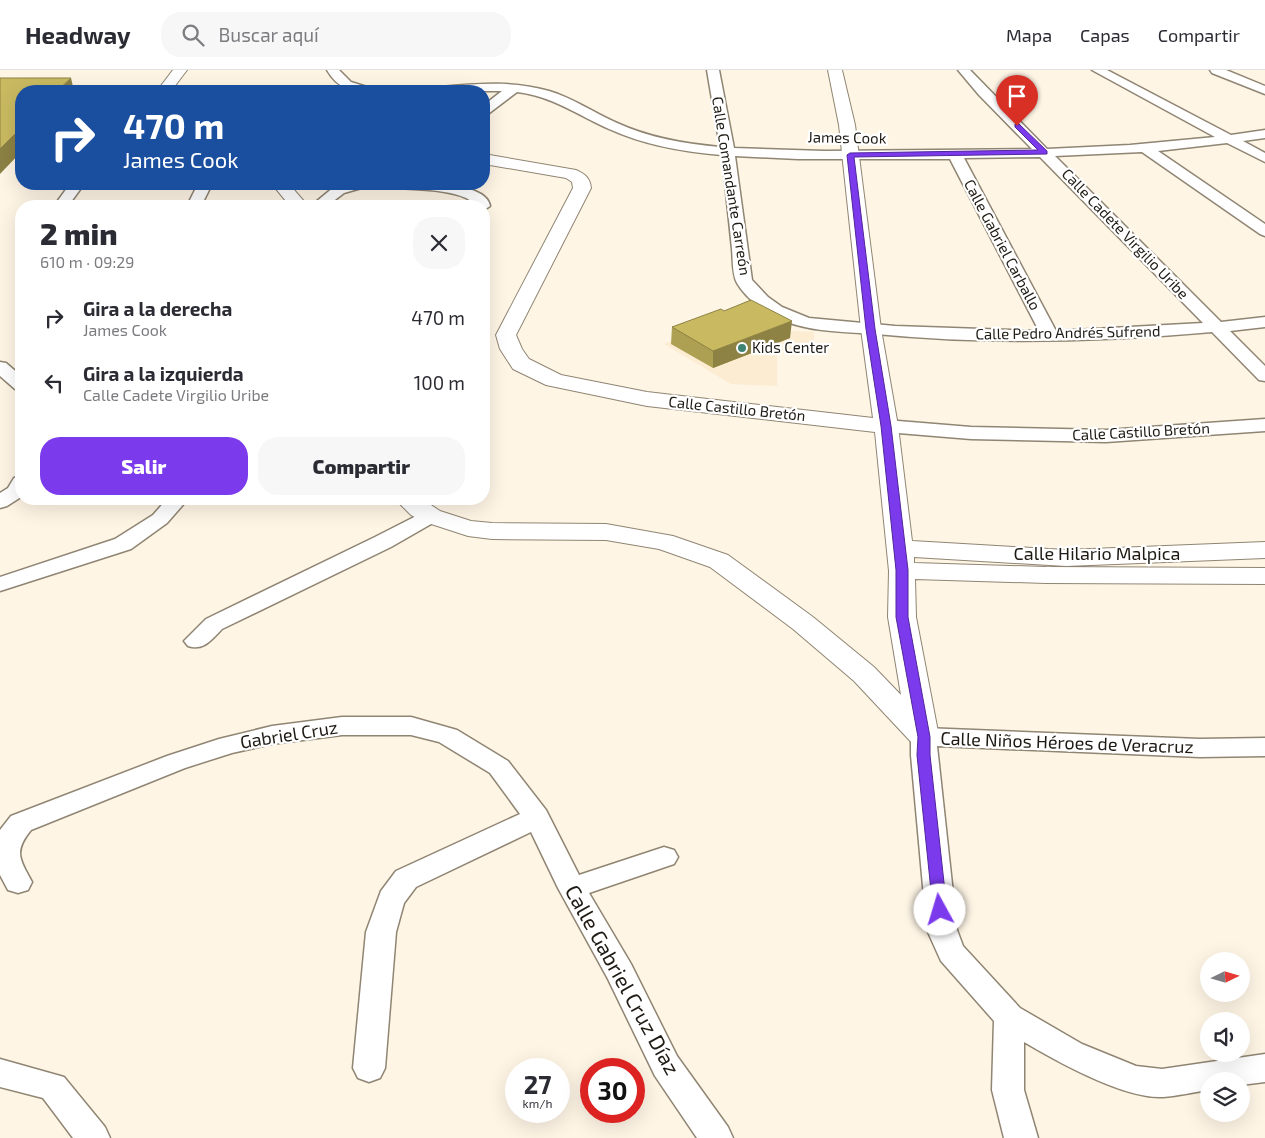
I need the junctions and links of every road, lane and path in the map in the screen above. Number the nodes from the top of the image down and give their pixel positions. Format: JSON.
{"nodes":[{"id":1,"x":180,"y":70,"type":"edge"},
{"id":2,"x":333,"y":70,"type":"edge"},
{"id":3,"x":713,"y":70,"type":"edge"},
{"id":4,"x":835,"y":70,"type":"edge"},
{"id":5,"x":964,"y":70,"type":"edge"},
{"id":6,"x":1098,"y":70,"type":"edge"},
{"id":7,"x":1216,"y":70,"type":"edge"},
{"id":8,"x":169,"y":85,"type":"edge"},
{"id":9,"x":346,"y":85,"type":"edge"},
{"id":10,"x":490,"y":87,"type":"edge"},
{"id":11,"x":514,"y":88,"type":"junction"},
{"id":12,"x":1265,"y":90,"type":"edge"},
{"id":13,"x":490,"y":106,"type":"edge"},
{"id":14,"x":1265,"y":134,"type":"edge"},
{"id":15,"x":1229,"y":139,"type":"junction"},
{"id":16,"x":1145,"y":148,"type":"junction"},
{"id":17,"x":728,"y":152,"type":"junction"},
{"id":18,"x":1044,"y":152,"type":"junction"},
{"id":19,"x":850,"y":155,"type":"junction"},
{"id":20,"x":955,"y":155,"type":"junction"},
{"id":21,"x":1265,"y":158,"type":"edge"},
{"id":22,"x":490,"y":160,"type":"edge"},
{"id":23,"x":285,"y":190,"type":"edge"},
{"id":24,"x":339,"y":190,"type":"edge"},
{"id":25,"x":452,"y":190,"type":"edge"},
{"id":26,"x":294,"y":200,"type":"edge"},
{"id":27,"x":326,"y":200,"type":"edge"},
{"id":28,"x":480,"y":200,"type":"edge"},
{"id":29,"x":1265,"y":231,"type":"edge"},
{"id":30,"x":1265,"y":322,"type":"edge"},
{"id":31,"x":1216,"y":328,"type":"junction"},
{"id":32,"x":871,"y":329,"type":"junction"},
{"id":33,"x":1050,"y":336,"type":"junction"},
{"id":34,"x":0,"y":367,"type":"edge"},
{"id":35,"x":1265,"y":376,"type":"edge"},
{"id":36,"x":15,"y":380,"type":"edge"},
{"id":37,"x":1265,"y":425,"type":"edge"},
{"id":38,"x":886,"y":426,"type":"junction"},
{"id":39,"x":15,"y":492,"type":"edge"},
{"id":40,"x":0,"y":502,"type":"edge"},
{"id":41,"x":173,"y":505,"type":"edge"},
{"id":42,"x":414,"y":505,"type":"edge"},
{"id":43,"x":431,"y":516,"type":"junction"},
{"id":44,"x":1265,"y":550,"type":"edge"},
{"id":45,"x":901,"y":559,"type":"junction"},
{"id":46,"x":1265,"y":576,"type":"edge"},
{"id":47,"x":0,"y":584,"type":"edge"},
{"id":48,"x":196,"y":641,"type":"dead end"},
{"id":49,"x":924,"y":737,"type":"junction"},
{"id":50,"x":1265,"y":747,"type":"edge"},
{"id":51,"x":537,"y":817,"type":"junction"},
{"id":52,"x":664,"y":857,"type":"dead end"},
{"id":53,"x":18,"y":882,"type":"dead end"},
{"id":54,"x":572,"y":888,"type":"junction"},
{"id":55,"x":1010,"y":1017,"type":"junction"},
{"id":56,"x":368,"y":1068,"type":"dead end"},
{"id":57,"x":1265,"y":1068,"type":"edge"},
{"id":58,"x":0,"y":1073,"type":"edge"},
{"id":59,"x":93,"y":1138,"type":"edge"},
{"id":60,"x":716,"y":1138,"type":"edge"},
{"id":61,"x":1021,"y":1138,"type":"edge"}],
"edges":[{"from":1,"to":8,"type":"street"},
{"from":2,"to":9,"type":"street"},
{"from":3,"to":17,"type":"street","name":"Calle Comandante Carreón"},
{"from":4,"to":19,"type":"street"},
{"from":5,"to":18,"type":"street","name":"Calle Cadete Virgilio Uribe"},
{"from":6,"to":15,"type":"street"},
{"from":7,"to":12,"type":"street"},
{"from":10,"to":11,"type":"street","name":"James Cook"},
{"from":11,"to":13,"type":"street"},
{"from":11,"to":17,"type":"street","name":"James Cook"},
{"from":14,"to":15,"type":"street","name":"James Cook"},
{"from":15,"to":16,"type":"street","name":"James Cook"},
{"from":15,"to":21,"type":"street"},
{"from":16,"to":18,"type":"street","name":"James Cook"},
{"from":16,"to":29,"type":"street"},
{"from":17,"to":19,"type":"street","name":"James Cook"},
{"from":17,"to":32,"type":"street","name":"Calle Comandante Carreón"},
{"from":18,"to":20,"type":"street","name":"James Cook"},
{"from":18,"to":31,"type":"street","name":"Calle Cadete Virgilio Uribe"},
{"from":19,"to":20,"type":"street","name":"James Cook"},
{"from":19,"to":32,"type":"street"},
{"from":20,"to":33,"type":"street","name":"Calle Gabriel Carballo"},
{"from":22,"to":38,"type":"street","name":"Calle Castillo Bretón"},
{"from":23,"to":26,"type":"street"},
{"from":24,"to":27,"type":"street"},
{"from":25,"to":28,"type":"street"},
{"from":30,"to":31,"type":"street","name":"Calle Pedro Andrés Sufrend"},
{"from":31,"to":33,"type":"street","name":"Calle Pedro Andrés Sufrend"},
{"from":31,"to":35,"type":"street","name":"Calle Cadete Virgilio Uribe"},
{"from":32,"to":33,"type":"street","name":"Calle Pedro Andrés Sufrend"},
{"from":32,"to":38,"type":"street"},
{"from":34,"to":36,"type":"street"},
{"from":37,"to":38,"type":"street","name":"Calle Castillo Bretón"},
{"from":38,"to":45,"type":"street"},
{"from":39,"to":40,"type":"street"},
{"from":41,"to":47,"type":"street"},
{"from":42,"to":43,"type":"street","name":"Calle Niños Héroes de Veracruz"},
{"from":43,"to":48,"type":"street"},
{"from":43,"to":49,"type":"street","name":"Calle Niños Héroes de Veracruz"},
{"from":44,"to":45,"type":"street","name":"Calle Hilario Malpica"},
{"from":45,"to":46,"type":"street","name":"Calle Hilario Malpica"},
{"from":45,"to":49,"type":"street"},
{"from":49,"to":50,"type":"street","name":"Calle Niños Héroes de Veracruz"},
{"from":49,"to":55,"type":"street"},
{"from":51,"to":53,"type":"street","name":"Gabriel Cruz"},
{"from":51,"to":54,"type":"street","name":"Calle Gabriel Cruz Díaz"},
{"from":51,"to":56,"type":"street"},
{"from":52,"to":54,"type":"street"},
{"from":54,"to":60,"type":"street","name":"Calle Gabriel Cruz Díaz"},
{"from":55,"to":57,"type":"street"},
{"from":55,"to":61,"type":"street"},
{"from":58,"to":59,"type":"street"}]}
